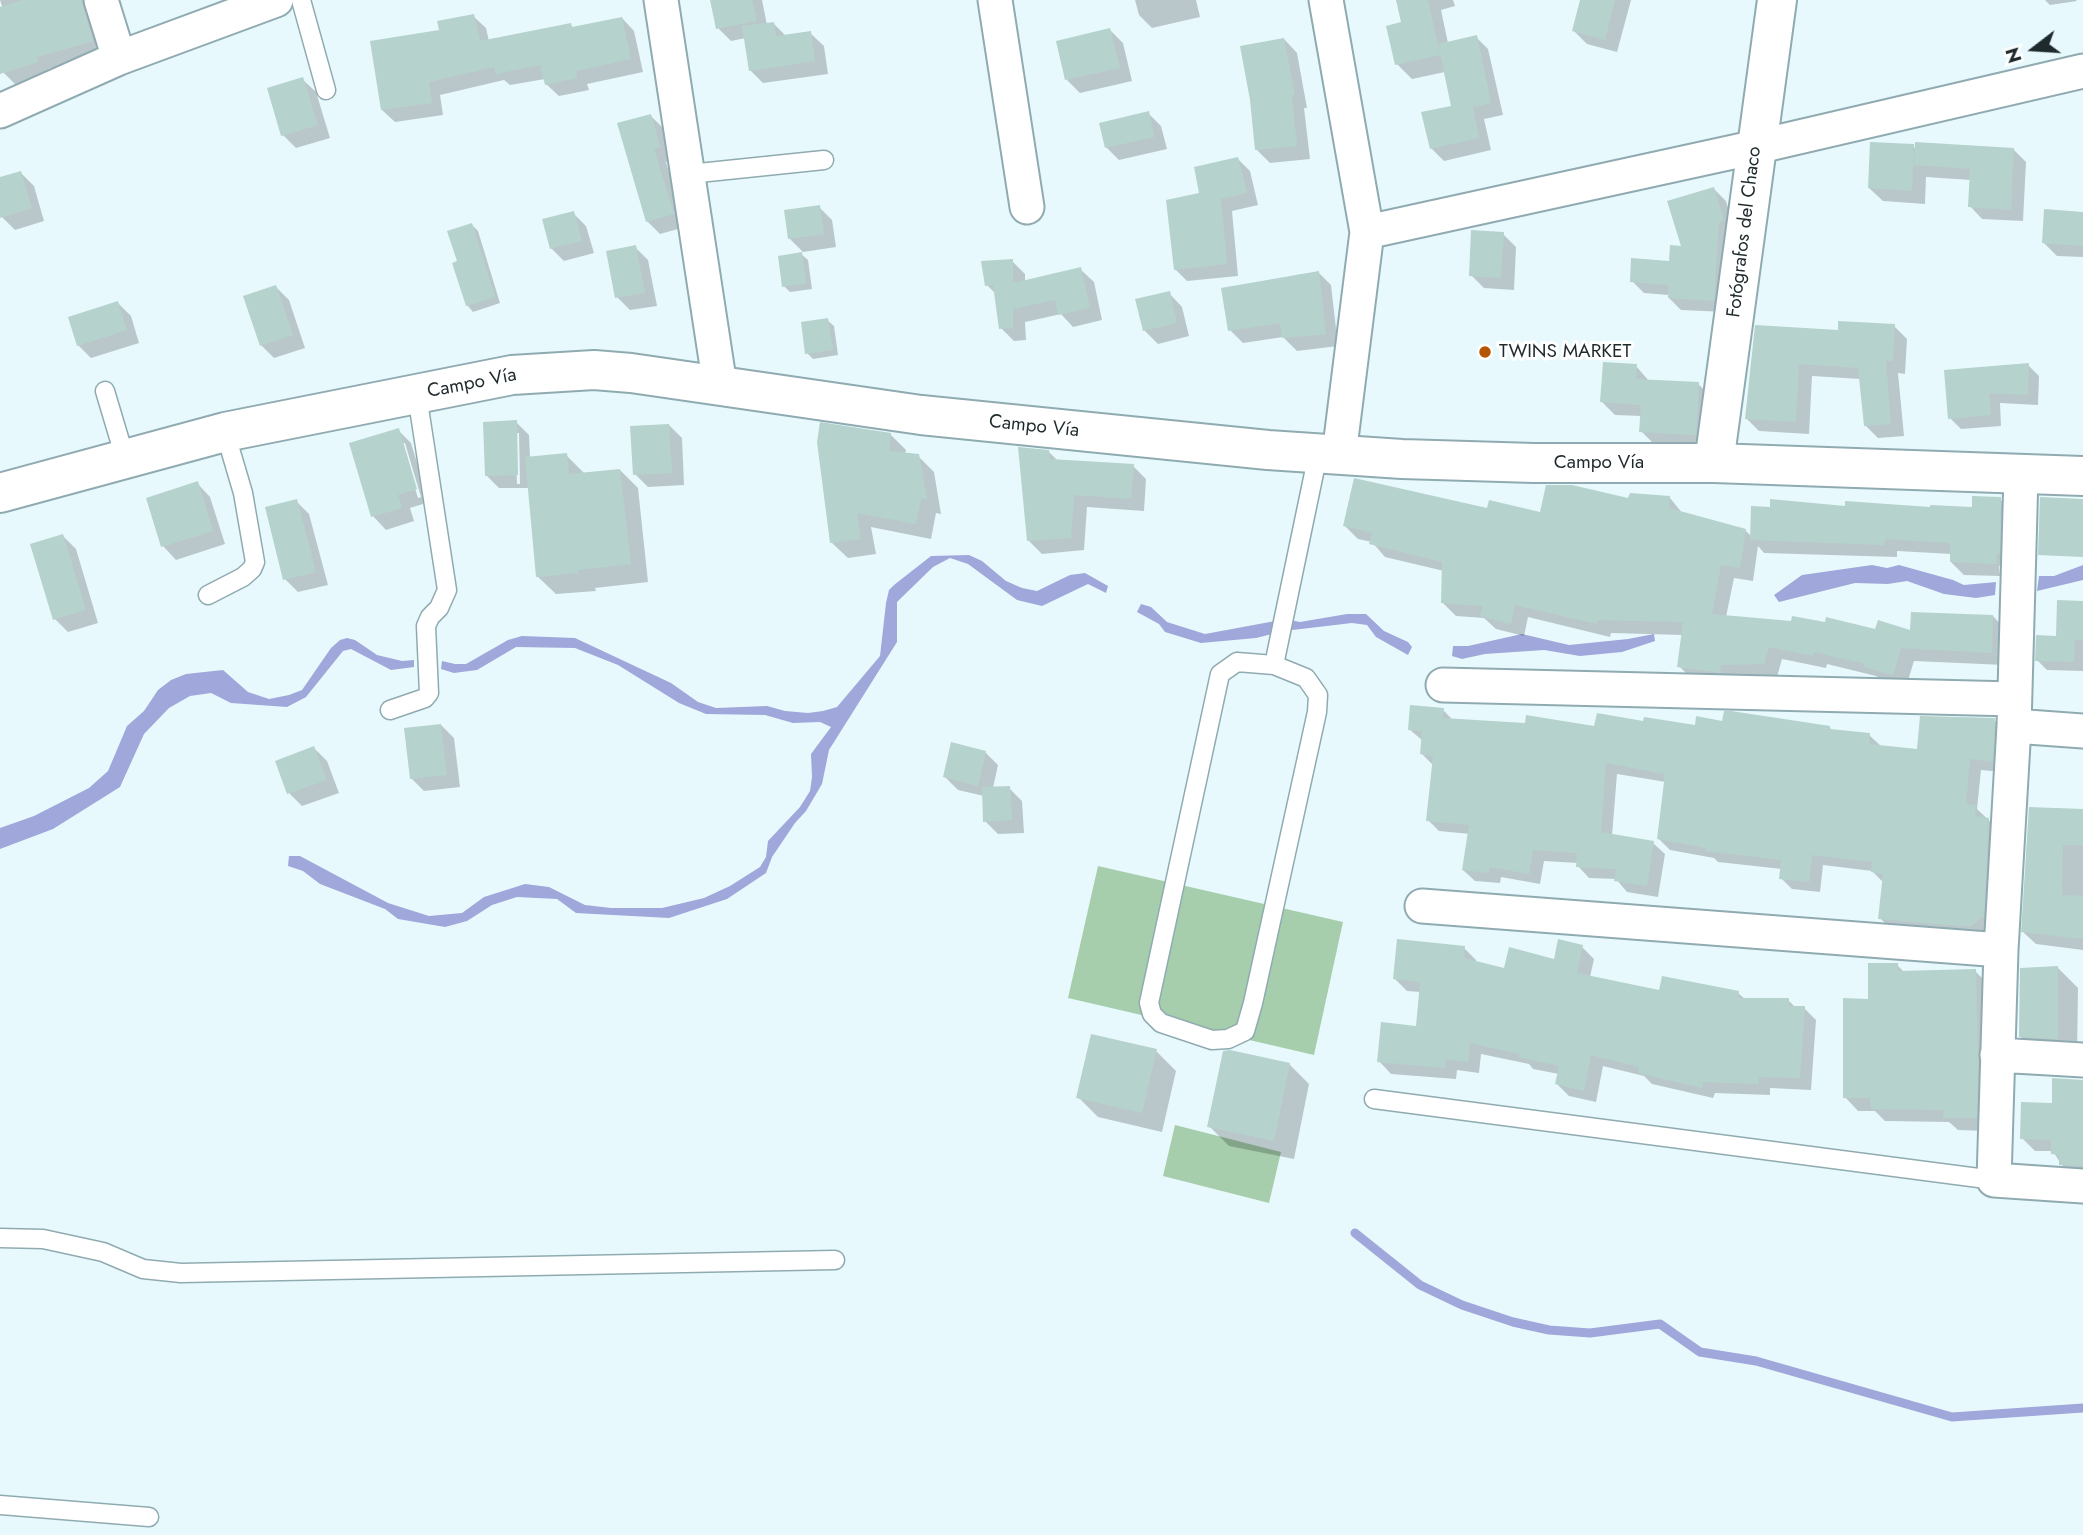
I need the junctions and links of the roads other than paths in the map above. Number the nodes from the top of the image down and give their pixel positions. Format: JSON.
{"nodes":[{"id":1,"x":101,"y":0,"type":"edge"},
{"id":2,"x":276,"y":0,"type":"edge"},
{"id":3,"x":301,"y":0,"type":"edge"},
{"id":4,"x":661,"y":0,"type":"edge"},
{"id":5,"x":995,"y":0,"type":"edge"},
{"id":6,"x":1326,"y":0,"type":"edge"},
{"id":7,"x":1777,"y":0,"type":"edge"},
{"id":8,"x":119,"y":58,"type":"junction"},
{"id":9,"x":2083,"y":71,"type":"edge"},
{"id":10,"x":326,"y":90,"type":"dead end"},
{"id":11,"x":0,"y":111,"type":"edge"},
{"id":12,"x":1756,"y":147,"type":"junction"},
{"id":13,"x":824,"y":160,"type":"dead end"},
{"id":14,"x":689,"y":174,"type":"junction"},
{"id":15,"x":1027,"y":206,"type":"dead end"},
{"id":16,"x":1367,"y":232,"type":"junction"},
{"id":17,"x":720,"y":386,"type":"junction"},
{"id":18,"x":105,"y":391,"type":"dead end"},
{"id":19,"x":417,"y":395,"type":"junction"},
{"id":20,"x":225,"y":432,"type":"junction"},
{"id":21,"x":1329,"y":454,"type":"junction"},
{"id":22,"x":125,"y":458,"type":"junction"},
{"id":23,"x":1714,"y":463,"type":"junction"},
{"id":24,"x":2021,"y":474,"type":"junction"},
{"id":25,"x":2083,"y":476,"type":"edge"},
{"id":26,"x":0,"y":493,"type":"edge"},
{"id":27,"x":208,"y":595,"type":"dead end"},
{"id":28,"x":1274,"y":666,"type":"junction"},
{"id":29,"x":1443,"y":685,"type":"dead end"},
{"id":30,"x":390,"y":710,"type":"dead end"},
{"id":31,"x":2014,"y":713,"type":"junction"},
{"id":32,"x":2083,"y":731,"type":"edge"},
{"id":33,"x":1422,"y":906,"type":"dead end"},
{"id":34,"x":2001,"y":950,"type":"junction"},
{"id":35,"x":1997,"y":1055,"type":"junction"},
{"id":36,"x":2083,"y":1060,"type":"edge"},
{"id":37,"x":1374,"y":1099,"type":"dead end"},
{"id":38,"x":1994,"y":1180,"type":"junction"},
{"id":39,"x":2083,"y":1186,"type":"edge"},
{"id":40,"x":0,"y":1238,"type":"edge"},
{"id":41,"x":835,"y":1260,"type":"dead end"},
{"id":42,"x":0,"y":1505,"type":"edge"},
{"id":43,"x":149,"y":1517,"type":"dead end"}],
"edges":[{"from":1,"to":8,"type":"street"},
{"from":2,"to":8,"type":"street"},
{"from":3,"to":10,"type":"lane"},
{"from":4,"to":14,"type":"street"},
{"from":5,"to":15,"type":"street"},
{"from":6,"to":16,"type":"street"},
{"from":7,"to":12,"type":"street","name":"Fotógrafos del Chaco"},
{"from":8,"to":11,"type":"street"},
{"from":9,"to":12,"type":"street"},
{"from":12,"to":16,"type":"street"},
{"from":12,"to":23,"type":"street","name":"Fotógrafos del Chaco"},
{"from":13,"to":14,"type":"lane"},
{"from":14,"to":17,"type":"street"},
{"from":16,"to":21,"type":"street"},
{"from":17,"to":19,"type":"street","name":"Campo Vía"},
{"from":17,"to":21,"type":"street","name":"Campo Vía"},
{"from":18,"to":22,"type":"lane"},
{"from":19,"to":20,"type":"street","name":"Campo Vía"},
{"from":19,"to":30,"type":"lane"},
{"from":20,"to":22,"type":"street","name":"Campo Vía"},
{"from":20,"to":27,"type":"lane"},
{"from":21,"to":23,"type":"street","name":"Campo Vía"},
{"from":21,"to":28,"type":"lane"},
{"from":22,"to":26,"type":"street","name":"Campo Vía"},
{"from":23,"to":24,"type":"street","name":"Campo Vía"},
{"from":24,"to":25,"type":"street","name":"Campo Vía"},
{"from":24,"to":31,"type":"street"},
{"from":28,"to":28,"type":"lane"},
{"from":29,"to":31,"type":"street"},
{"from":31,"to":32,"type":"street"},
{"from":31,"to":34,"type":"street"},
{"from":33,"to":34,"type":"street"},
{"from":34,"to":35,"type":"street"},
{"from":35,"to":36,"type":"street"},
{"from":35,"to":38,"type":"street"},
{"from":37,"to":38,"type":"lane"},
{"from":38,"to":39,"type":"street"},
{"from":40,"to":41,"type":"lane"},
{"from":42,"to":43,"type":"lane"}]}
